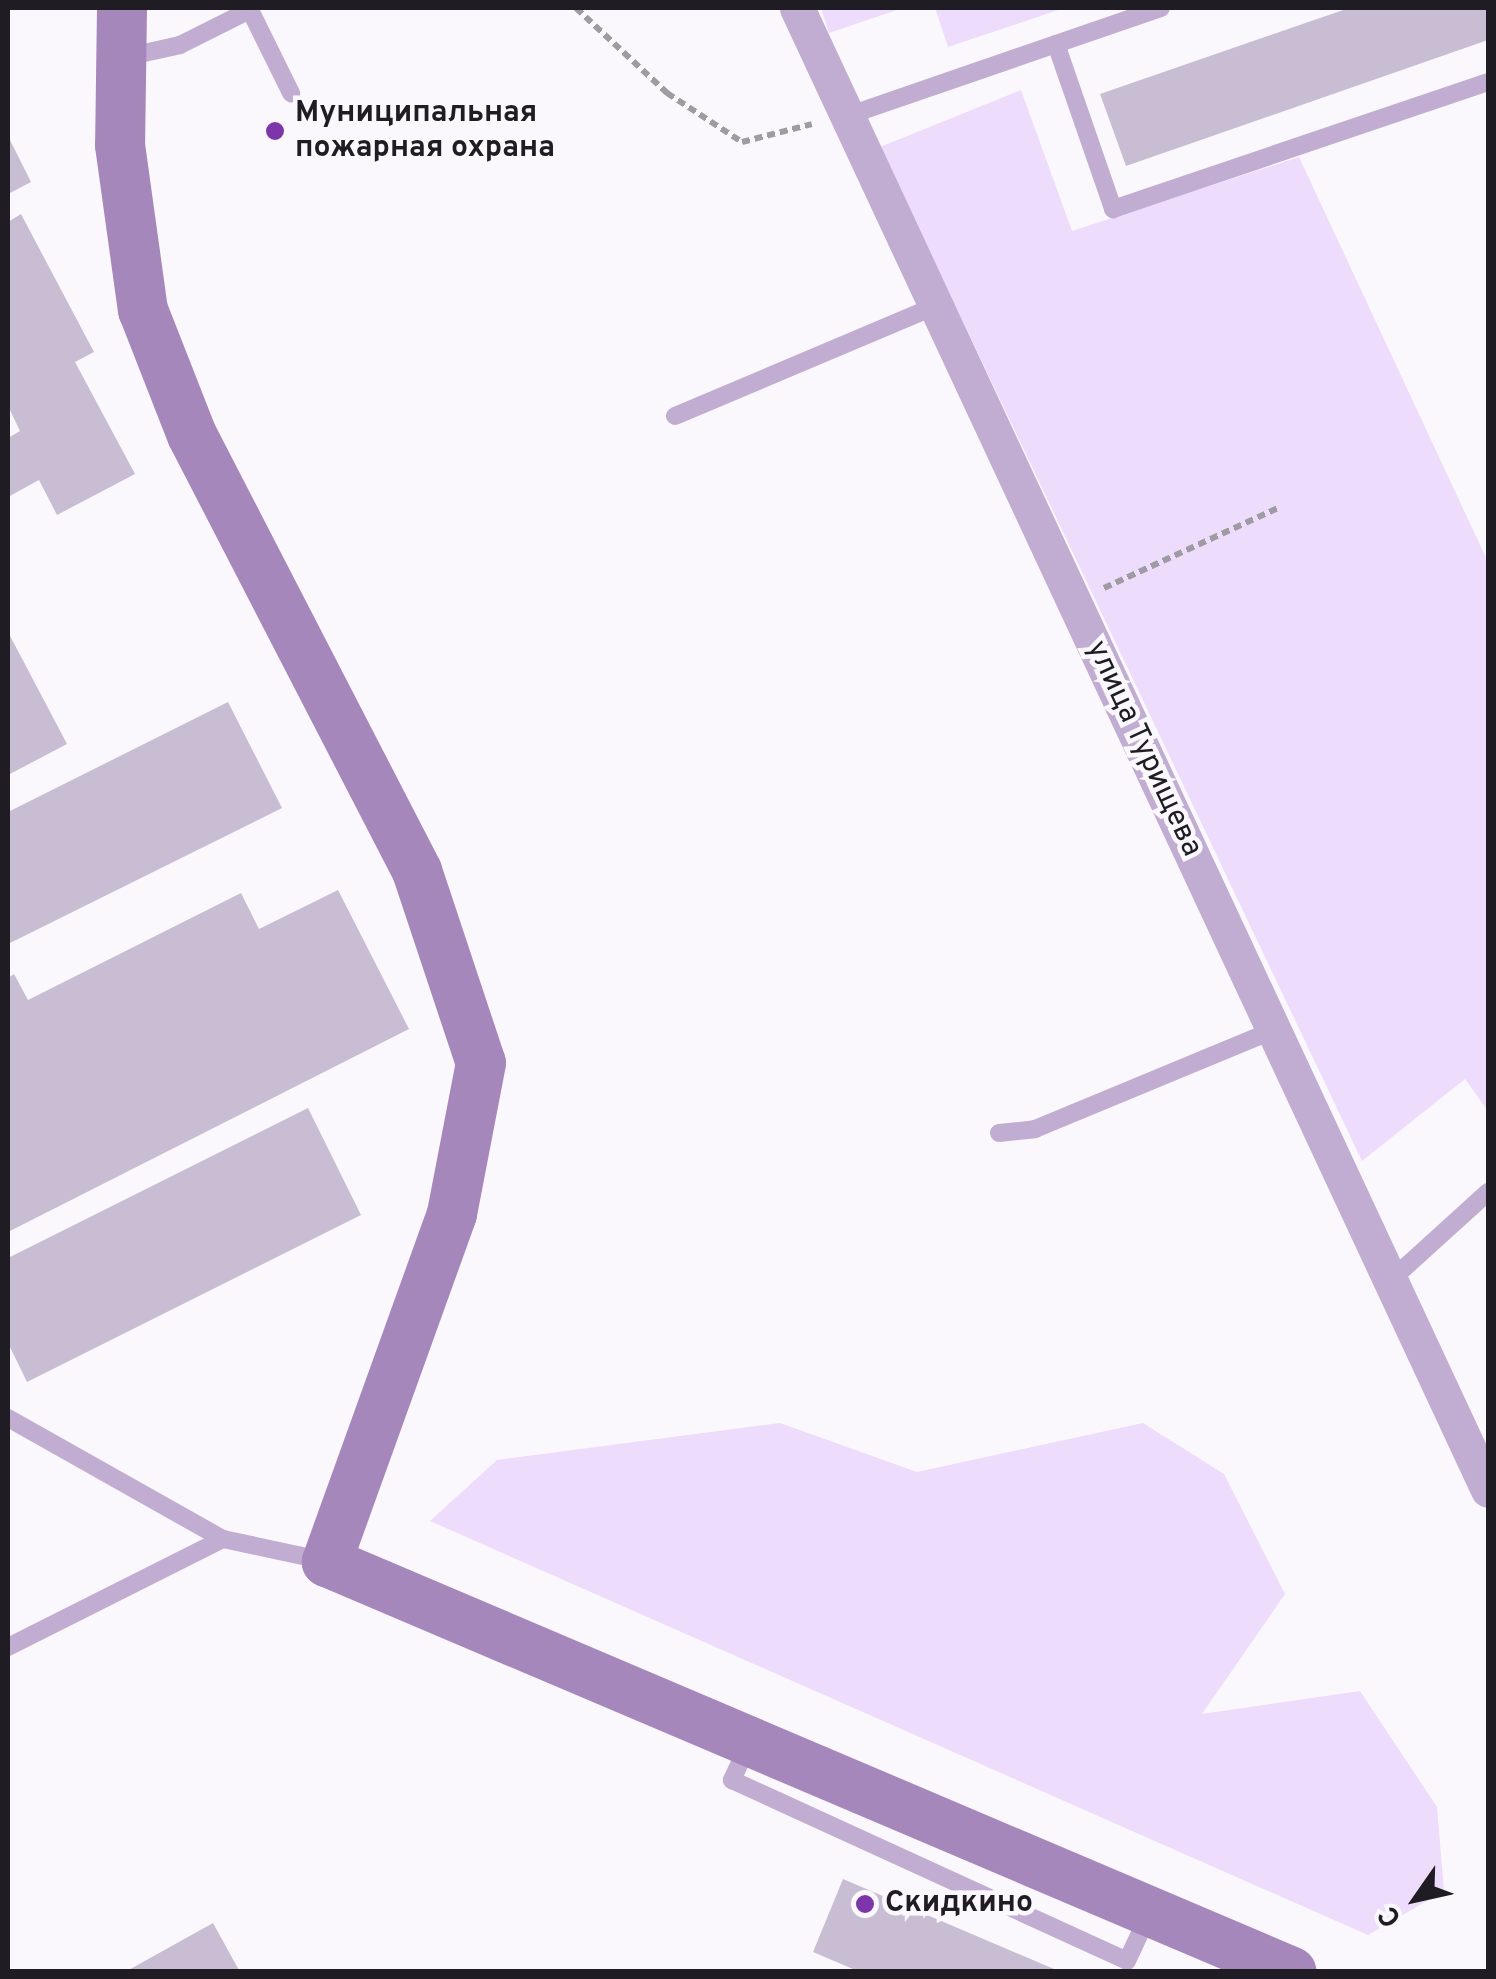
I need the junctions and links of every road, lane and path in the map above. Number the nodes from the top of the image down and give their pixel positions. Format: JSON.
{"nodes":[{"id":1,"x":122,"y":8,"type":"edge"},
{"id":2,"x":576,"y":8,"type":"edge"},
{"id":3,"x":797,"y":8,"type":"edge"},
{"id":4,"x":1161,"y":8,"type":"edge"},
{"id":5,"x":1056,"y":44,"type":"junction"},
{"id":6,"x":121,"y":58,"type":"junction"},
{"id":7,"x":1488,"y":82,"type":"edge"},
{"id":8,"x":291,"y":93,"type":"dead end"},
{"id":9,"x":848,"y":116,"type":"junction"},
{"id":10,"x":936,"y":306,"type":"junction"},
{"id":11,"x":675,"y":416,"type":"dead end"},
{"id":12,"x":1280,"y":507,"type":"dead end"},
{"id":13,"x":1074,"y":602,"type":"junction"},
{"id":14,"x":1274,"y":1030,"type":"junction"},
{"id":15,"x":999,"y":1133,"type":"dead end"},
{"id":16,"x":1488,"y":1192,"type":"edge"},
{"id":17,"x":1390,"y":1280,"type":"junction"},
{"id":18,"x":8,"y":1418,"type":"edge"},
{"id":19,"x":1488,"y":1490,"type":"edge"},
{"id":20,"x":223,"y":1539,"type":"junction"},
{"id":21,"x":327,"y":1562,"type":"junction"},
{"id":22,"x":8,"y":1646,"type":"edge"},
{"id":23,"x":1292,"y":1972,"type":"edge"}],
"edges":[{"from":1,"to":6,"type":"street"},
{"from":2,"to":9,"type":"path"},
{"from":3,"to":9,"type":"street","name":"улица Турищева"},
{"from":4,"to":5,"type":"lane"},
{"from":5,"to":7,"type":"lane"},
{"from":5,"to":9,"type":"lane"},
{"from":6,"to":8,"type":"lane"},
{"from":6,"to":21,"type":"street"},
{"from":9,"to":10,"type":"street","name":"улица Турищева"},
{"from":10,"to":11,"type":"lane"},
{"from":10,"to":13,"type":"street","name":"улица Турищева"},
{"from":12,"to":13,"type":"path"},
{"from":13,"to":14,"type":"street","name":"улица Турищева"},
{"from":14,"to":15,"type":"lane"},
{"from":14,"to":17,"type":"street","name":"улица Турищева"},
{"from":16,"to":17,"type":"lane"},
{"from":17,"to":19,"type":"street","name":"улица Турищева"},
{"from":18,"to":20,"type":"lane"},
{"from":20,"to":21,"type":"lane"},
{"from":20,"to":22,"type":"lane"},
{"from":21,"to":23,"type":"street"}]}
